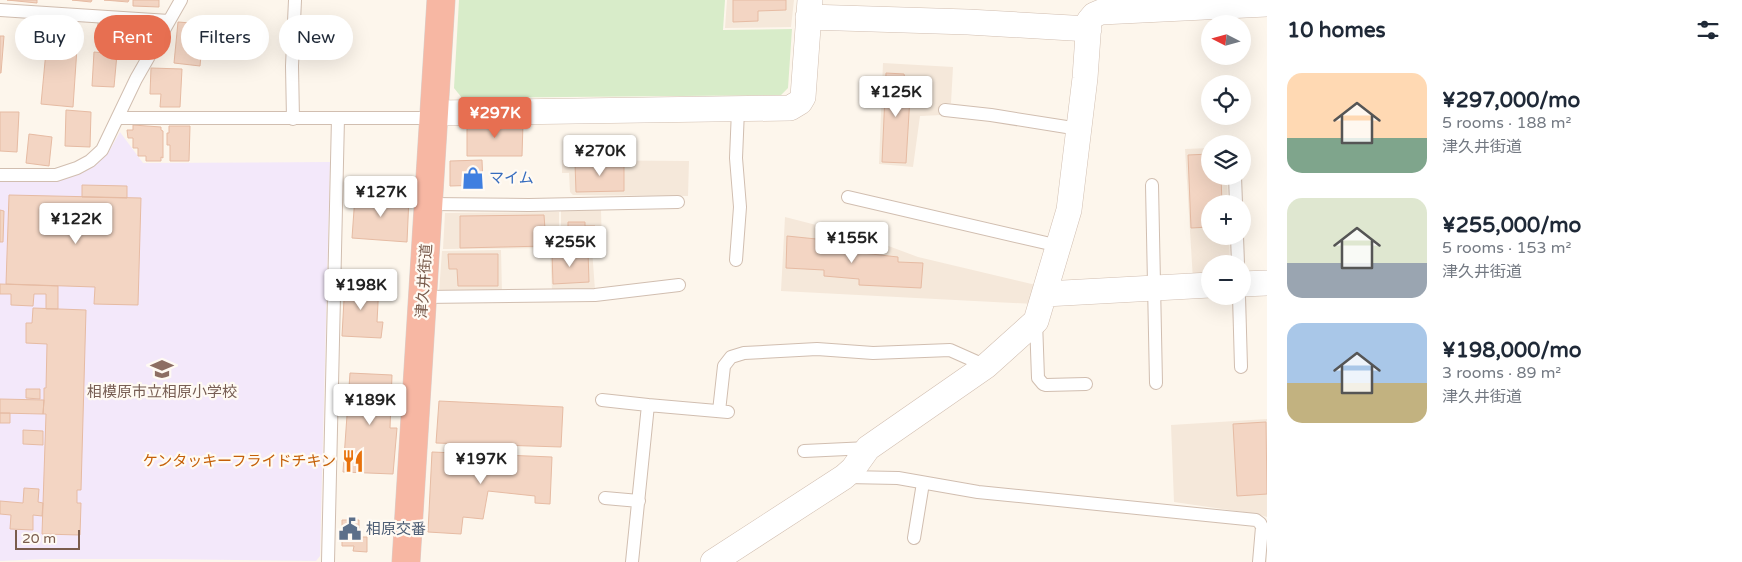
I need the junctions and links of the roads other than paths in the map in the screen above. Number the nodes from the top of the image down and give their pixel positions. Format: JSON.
{"nodes":[{"id":1,"x":181,"y":0,"type":"edge"},
{"id":2,"x":295,"y":0,"type":"edge"},
{"id":3,"x":441,"y":0,"type":"edge"},
{"id":4,"x":1267,"y":4,"type":"edge"},
{"id":5,"x":1142,"y":5,"type":"edge"},
{"id":6,"x":809,"y":8,"type":"edge"},
{"id":7,"x":0,"y":10,"type":"edge"},
{"id":8,"x":94,"y":16,"type":"edge"},
{"id":9,"x":171,"y":18,"type":"edge"},
{"id":10,"x":1089,"y":29,"type":"junction"},
{"id":11,"x":147,"y":60,"type":"edge"},
{"id":12,"x":738,"y":110,"type":"junction"},
{"id":13,"x":945,"y":110,"type":"dead end"},
{"id":14,"x":435,"y":115,"type":"junction"},
{"id":15,"x":118,"y":118,"type":"junction"},
{"id":16,"x":338,"y":118,"type":"junction"},
{"id":17,"x":293,"y":119,"type":"junction"},
{"id":18,"x":1079,"y":129,"type":"junction"},
{"id":19,"x":0,"y":175,"type":"edge"},
{"id":20,"x":1152,"y":185,"type":"dead end"},
{"id":21,"x":848,"y":197,"type":"dead end"},
{"id":22,"x":678,"y":202,"type":"dead end"},
{"id":23,"x":429,"y":204,"type":"junction"},
{"id":24,"x":1059,"y":246,"type":"junction"},
{"id":25,"x":736,"y":260,"type":"dead end"},
{"id":26,"x":1267,"y":283,"type":"edge"},
{"id":27,"x":1251,"y":284,"type":"edge"},
{"id":28,"x":679,"y":285,"type":"dead end"},
{"id":29,"x":1201,"y":285,"type":"edge"},
{"id":30,"x":1154,"y":288,"type":"junction"},
{"id":31,"x":1045,"y":294,"type":"junction"},
{"id":32,"x":423,"y":297,"type":"junction"},
{"id":33,"x":1239,"y":305,"type":"edge"},
{"id":34,"x":1036,"y":321,"type":"junction"},
{"id":35,"x":986,"y":366,"type":"junction"},
{"id":36,"x":1241,"y":367,"type":"dead end"},
{"id":37,"x":1156,"y":383,"type":"dead end"},
{"id":38,"x":1086,"y":384,"type":"dead end"},
{"id":39,"x":602,"y":400,"type":"dead end"},
{"id":40,"x":648,"y":405,"type":"junction"},
{"id":41,"x":868,"y":448,"type":"junction"},
{"id":42,"x":804,"y":451,"type":"dead end"},
{"id":43,"x":844,"y":477,"type":"junction"},
{"id":44,"x":923,"y":483,"type":"junction"},
{"id":45,"x":605,"y":498,"type":"dead end"},
{"id":46,"x":639,"y":501,"type":"junction"},
{"id":47,"x":914,"y":538,"type":"dead end"},
{"id":48,"x":1262,"y":557,"type":"edge"},
{"id":49,"x":328,"y":562,"type":"edge"},
{"id":50,"x":406,"y":562,"type":"edge"},
{"id":51,"x":632,"y":562,"type":"edge"},
{"id":52,"x":712,"y":562,"type":"edge"}],
"edges":[{"from":1,"to":9,"type":"lane"},
{"from":2,"to":17,"type":"lane"},
{"from":3,"to":14,"type":"highway","name":"津久井街道"},
{"from":4,"to":5,"type":"street"},
{"from":5,"to":10,"type":"street"},
{"from":6,"to":10,"type":"street"},
{"from":6,"to":12,"type":"street"},
{"from":7,"to":8,"type":"lane"},
{"from":10,"to":18,"type":"street"},
{"from":11,"to":15,"type":"lane"},
{"from":12,"to":14,"type":"street"},
{"from":12,"to":25,"type":"lane"},
{"from":13,"to":18,"type":"lane"},
{"from":14,"to":16,"type":"lane"},
{"from":14,"to":23,"type":"highway","name":"津久井街道"},
{"from":15,"to":17,"type":"lane"},
{"from":15,"to":19,"type":"lane"},
{"from":16,"to":17,"type":"lane"},
{"from":16,"to":49,"type":"lane"},
{"from":18,"to":24,"type":"street"},
{"from":20,"to":30,"type":"lane"},
{"from":21,"to":24,"type":"lane"},
{"from":22,"to":23,"type":"lane"},
{"from":23,"to":32,"type":"highway","name":"津久井街道"},
{"from":24,"to":31,"type":"street"},
{"from":26,"to":27,"type":"street"},
{"from":28,"to":32,"type":"lane"},
{"from":29,"to":30,"type":"street"},
{"from":30,"to":31,"type":"street"},
{"from":30,"to":37,"type":"lane"},
{"from":31,"to":34,"type":"street"},
{"from":32,"to":50,"type":"highway","name":"津久井街道"},
{"from":33,"to":36,"type":"lane"},
{"from":34,"to":35,"type":"street"},
{"from":34,"to":38,"type":"lane"},
{"from":35,"to":40,"type":"lane"},
{"from":35,"to":41,"type":"street"},
{"from":39,"to":40,"type":"lane"},
{"from":40,"to":46,"type":"lane"},
{"from":41,"to":42,"type":"lane"},
{"from":41,"to":43,"type":"street"},
{"from":43,"to":44,"type":"lane"},
{"from":43,"to":52,"type":"street"},
{"from":44,"to":47,"type":"lane"},
{"from":44,"to":48,"type":"lane"},
{"from":45,"to":46,"type":"lane"},
{"from":46,"to":51,"type":"lane"}]}
